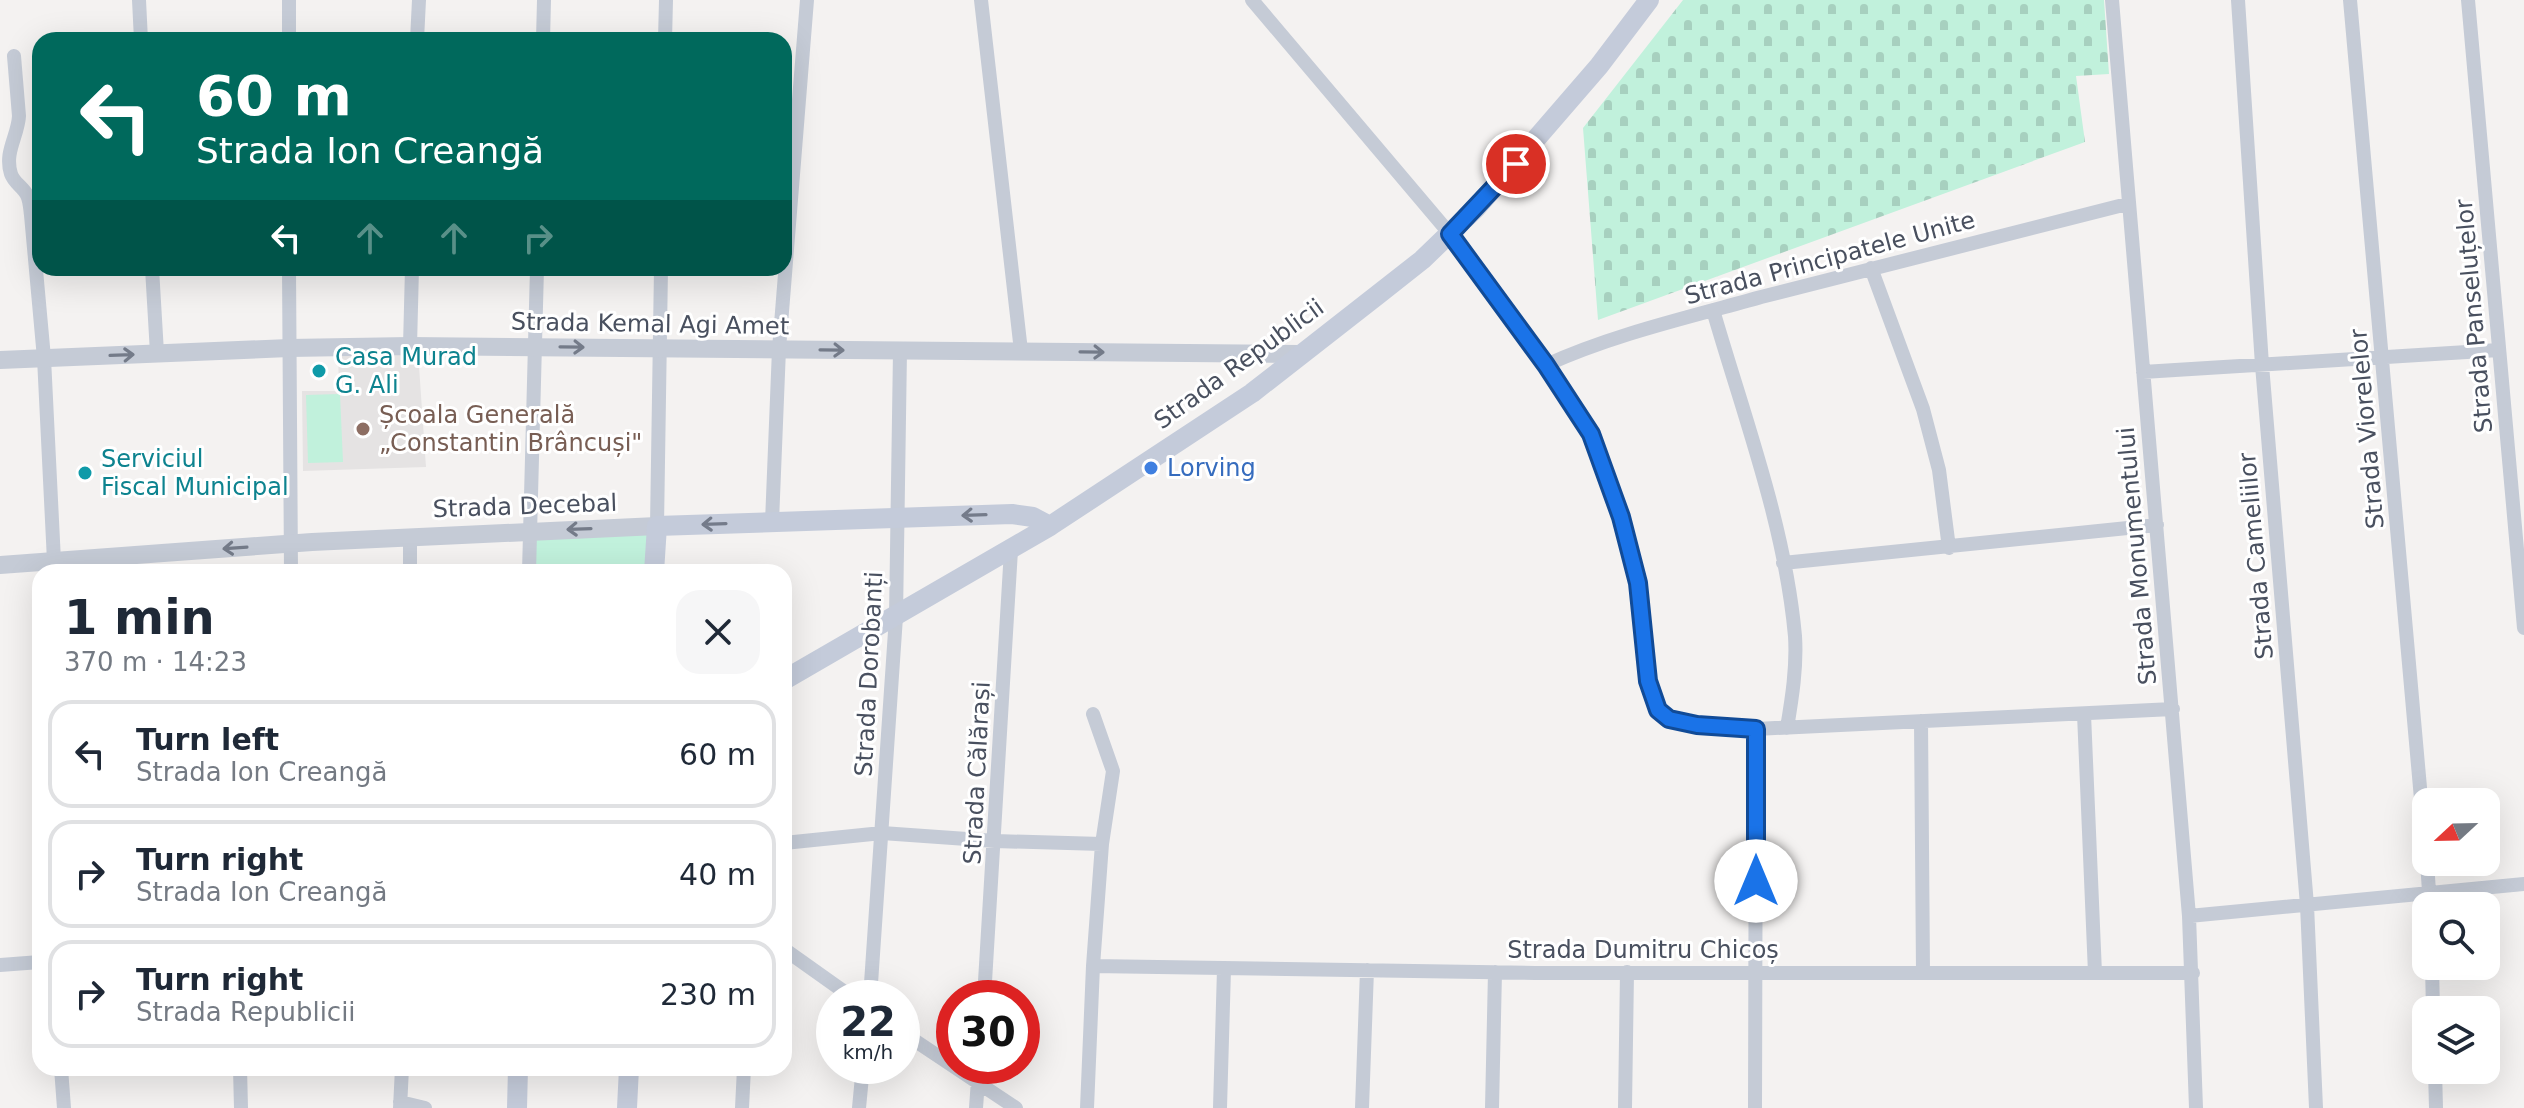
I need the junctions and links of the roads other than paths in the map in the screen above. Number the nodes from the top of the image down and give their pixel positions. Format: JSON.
{"nodes":[{"id":1,"x":139,"y":0,"type":"edge"},
{"id":2,"x":289,"y":0,"type":"edge"},
{"id":3,"x":419,"y":0,"type":"edge"},
{"id":4,"x":544,"y":0,"type":"edge"},
{"id":5,"x":666,"y":0,"type":"edge"},
{"id":6,"x":807,"y":0,"type":"edge"},
{"id":7,"x":981,"y":0,"type":"edge"},
{"id":8,"x":1252,"y":0,"type":"edge"},
{"id":9,"x":1649,"y":0,"type":"edge"},
{"id":10,"x":2112,"y":0,"type":"edge"},
{"id":11,"x":2238,"y":0,"type":"edge"},
{"id":12,"x":2350,"y":0,"type":"edge"},
{"id":13,"x":2468,"y":0,"type":"edge"},
{"id":14,"x":141,"y":32,"type":"edge"},
{"id":15,"x":289,"y":32,"type":"edge"},
{"id":16,"x":417,"y":32,"type":"edge"},
{"id":17,"x":543,"y":32,"type":"edge"},
{"id":18,"x":665,"y":32,"type":"edge"},
{"id":19,"x":14,"y":56,"type":"dead end"},
{"id":20,"x":792,"y":187,"type":"edge"},
{"id":21,"x":2127,"y":204,"type":"junction"},
{"id":22,"x":32,"y":226,"type":"edge"},
{"id":23,"x":1450,"y":234,"type":"junction"},
{"id":24,"x":1871,"y":268,"type":"junction"},
{"id":25,"x":37,"y":276,"type":"edge"},
{"id":26,"x":152,"y":276,"type":"edge"},
{"id":27,"x":289,"y":276,"type":"edge"},
{"id":28,"x":412,"y":276,"type":"edge"},
{"id":29,"x":537,"y":276,"type":"edge"},
{"id":30,"x":661,"y":276,"type":"edge"},
{"id":31,"x":785,"y":276,"type":"edge"},
{"id":32,"x":1713,"y":310,"type":"junction"},
{"id":33,"x":410,"y":346,"type":"junction"},
{"id":34,"x":536,"y":346,"type":"junction"},
{"id":35,"x":289,"y":348,"type":"junction"},
{"id":36,"x":659,"y":348,"type":"junction"},
{"id":37,"x":779,"y":349,"type":"junction"},
{"id":38,"x":2499,"y":350,"type":"junction"},
{"id":39,"x":900,"y":351,"type":"junction"},
{"id":40,"x":1021,"y":351,"type":"junction"},
{"id":41,"x":157,"y":353,"type":"junction"},
{"id":42,"x":1300,"y":354,"type":"junction"},
{"id":43,"x":2382,"y":357,"type":"junction"},
{"id":44,"x":44,"y":358,"type":"junction"},
{"id":45,"x":0,"y":360,"type":"edge"},
{"id":46,"x":1546,"y":365,"type":"junction"},
{"id":47,"x":2262,"y":365,"type":"junction"},
{"id":48,"x":2143,"y":372,"type":"junction"},
{"id":49,"x":897,"y":518,"type":"junction"},
{"id":50,"x":772,"y":522,"type":"junction"},
{"id":51,"x":2157,"y":525,"type":"junction"},
{"id":52,"x":657,"y":526,"type":"junction"},
{"id":53,"x":1050,"y":526,"type":"junction"},
{"id":54,"x":530,"y":531,"type":"junction"},
{"id":55,"x":410,"y":537,"type":"junction"},
{"id":56,"x":291,"y":544,"type":"junction"},
{"id":57,"x":1949,"y":548,"type":"junction"},
{"id":58,"x":1011,"y":550,"type":"junction"},
{"id":59,"x":54,"y":561,"type":"junction"},
{"id":60,"x":1783,"y":563,"type":"junction"},
{"id":61,"x":291,"y":564,"type":"edge"},
{"id":62,"x":410,"y":564,"type":"edge"},
{"id":63,"x":529,"y":564,"type":"edge"},
{"id":64,"x":655,"y":564,"type":"edge"},
{"id":65,"x":0,"y":565,"type":"edge"},
{"id":66,"x":896,"y":617,"type":"junction"},
{"id":67,"x":2524,"y":628,"type":"edge"},
{"id":68,"x":792,"y":676,"type":"edge"},
{"id":69,"x":2173,"y":709,"type":"junction"},
{"id":70,"x":1093,"y":714,"type":"dead end"},
{"id":71,"x":2084,"y":714,"type":"junction"},
{"id":72,"x":1921,"y":721,"type":"junction"},
{"id":73,"x":1787,"y":728,"type":"junction"},
{"id":74,"x":1756,"y":729,"type":"junction"},
{"id":75,"x":2420,"y":788,"type":"edge"},
{"id":76,"x":882,"y":833,"type":"junction"},
{"id":77,"x":995,"y":841,"type":"junction"},
{"id":78,"x":792,"y":842,"type":"edge"},
{"id":79,"x":1102,"y":844,"type":"junction"},
{"id":80,"x":2524,"y":884,"type":"edge"},
{"id":81,"x":2477,"y":892,"type":"edge"},
{"id":82,"x":2412,"y":901,"type":"edge"},
{"id":83,"x":2307,"y":905,"type":"junction"},
{"id":84,"x":2189,"y":916,"type":"junction"},
{"id":85,"x":792,"y":955,"type":"edge"},
{"id":86,"x":32,"y":963,"type":"edge"},
{"id":87,"x":0,"y":965,"type":"edge"},
{"id":88,"x":1093,"y":966,"type":"junction"},
{"id":89,"x":1224,"y":969,"type":"junction"},
{"id":90,"x":1367,"y":970,"type":"junction"},
{"id":91,"x":1755,"y":971,"type":"junction"},
{"id":92,"x":1495,"y":972,"type":"junction"},
{"id":93,"x":1627,"y":972,"type":"junction"},
{"id":94,"x":1923,"y":972,"type":"junction"},
{"id":95,"x":2095,"y":973,"type":"junction"},
{"id":96,"x":2193,"y":973,"type":"junction"},
{"id":97,"x":828,"y":980,"type":"edge"},
{"id":98,"x":871,"y":980,"type":"edge"},
{"id":99,"x":985,"y":980,"type":"edge"},
{"id":100,"x":62,"y":1076,"type":"edge"},
{"id":101,"x":240,"y":1076,"type":"edge"},
{"id":102,"x":402,"y":1076,"type":"edge"},
{"id":103,"x":518,"y":1076,"type":"edge"},
{"id":104,"x":629,"y":1076,"type":"edge"},
{"id":105,"x":744,"y":1076,"type":"edge"},
{"id":106,"x":861,"y":1084,"type":"edge"},
{"id":107,"x":978,"y":1084,"type":"joint"},
{"id":108,"x":2435,"y":1084,"type":"edge"},
{"id":109,"x":400,"y":1105,"type":"edge"},
{"id":110,"x":64,"y":1108,"type":"edge"},
{"id":111,"x":241,"y":1108,"type":"edge"},
{"id":112,"x":425,"y":1108,"type":"edge"},
{"id":113,"x":517,"y":1108,"type":"edge"},
{"id":114,"x":627,"y":1108,"type":"edge"},
{"id":115,"x":742,"y":1108,"type":"edge"},
{"id":116,"x":859,"y":1108,"type":"edge"},
{"id":117,"x":976,"y":1108,"type":"edge"},
{"id":118,"x":1016,"y":1108,"type":"edge"},
{"id":119,"x":1087,"y":1108,"type":"edge"},
{"id":120,"x":1220,"y":1108,"type":"edge"},
{"id":121,"x":1362,"y":1108,"type":"edge"},
{"id":122,"x":1492,"y":1108,"type":"edge"},
{"id":123,"x":1625,"y":1108,"type":"edge"},
{"id":124,"x":1755,"y":1108,"type":"edge"},
{"id":125,"x":2196,"y":1108,"type":"edge"},
{"id":126,"x":2316,"y":1108,"type":"edge"},
{"id":127,"x":2436,"y":1108,"type":"edge"}],
"edges":[{"from":1,"to":14,"type":"street"},
{"from":2,"to":15,"type":"street"},
{"from":3,"to":16,"type":"street"},
{"from":4,"to":17,"type":"street"},
{"from":5,"to":18,"type":"street"},
{"from":6,"to":20,"type":"street"},
{"from":7,"to":40,"type":"street"},
{"from":8,"to":23,"type":"street"},
{"from":9,"to":23,"type":"main road","name":"Strada Republicii"},
{"from":10,"to":21,"type":"street","name":"Strada Monumentului"},
{"from":11,"to":47,"type":"street","name":"Strada Cameliilor"},
{"from":12,"to":43,"type":"street","name":"Strada Viorelelor"},
{"from":13,"to":38,"type":"street","name":"Strada Panseluțelor"},
{"from":19,"to":22,"type":"street"},
{"from":21,"to":24,"type":"street","name":"Strada Principatele Unite"},
{"from":21,"to":48,"type":"street","name":"Strada Monumentului"},
{"from":23,"to":42,"type":"main road","name":"Strada Republicii"},
{"from":23,"to":46,"type":"street"},
{"from":24,"to":32,"type":"street","name":"Strada Principatele Unite"},
{"from":24,"to":57,"type":"street"},
{"from":25,"to":44,"type":"street"},
{"from":26,"to":41,"type":"street"},
{"from":27,"to":35,"type":"street"},
{"from":28,"to":33,"type":"street"},
{"from":29,"to":34,"type":"street"},
{"from":30,"to":36,"type":"street"},
{"from":31,"to":37,"type":"street"},
{"from":32,"to":46,"type":"street","name":"Strada Principatele Unite"},
{"from":32,"to":60,"type":"street"},
{"from":33,"to":34,"type":"street","name":"Strada Kemal Agi Amet"},
{"from":33,"to":35,"type":"street","name":"Strada Kemal Agi Amet"},
{"from":34,"to":36,"type":"street","name":"Strada Kemal Agi Amet","one_way":true},
{"from":34,"to":54,"type":"street"},
{"from":35,"to":41,"type":"street","name":"Strada Kemal Agi Amet"},
{"from":35,"to":56,"type":"street"},
{"from":36,"to":37,"type":"street","name":"Strada Kemal Agi Amet"},
{"from":36,"to":52,"type":"street"},
{"from":37,"to":39,"type":"street","name":"Strada Kemal Agi Amet","one_way":true},
{"from":37,"to":50,"type":"street"},
{"from":38,"to":43,"type":"street"},
{"from":38,"to":67,"type":"street","name":"Strada Panseluțelor"},
{"from":39,"to":40,"type":"street","name":"Strada Kemal Agi Amet"},
{"from":39,"to":49,"type":"street","name":"Strada Dorobanți"},
{"from":40,"to":42,"type":"street","name":"Strada Kemal Agi Amet","one_way":true},
{"from":44,"to":41,"type":"street","name":"Strada Kemal Agi Amet","one_way":true},
{"from":42,"to":53,"type":"main road","name":"Strada Republicii"},
{"from":43,"to":47,"type":"street"},
{"from":43,"to":75,"type":"street","name":"Strada Viorelelor"},
{"from":44,"to":45,"type":"street","name":"Strada Kemal Agi Amet"},
{"from":44,"to":59,"type":"street"},
{"from":46,"to":74,"type":"street"},
{"from":47,"to":48,"type":"street"},
{"from":47,"to":83,"type":"street","name":"Strada Cameliilor"},
{"from":48,"to":51,"type":"street","name":"Strada Monumentului"},
{"from":49,"to":50,"type":"main road","name":"Strada Decebal"},
{"from":53,"to":49,"type":"main road","name":"Strada Decebal","one_way":true},
{"from":49,"to":66,"type":"street","name":"Strada Dorobanți"},
{"from":50,"to":52,"type":"main road","name":"Strada Decebal","one_way":true},
{"from":51,"to":57,"type":"street"},
{"from":51,"to":69,"type":"street","name":"Strada Monumentului"},
{"from":52,"to":54,"type":"street","name":"Strada Decebal","one_way":true},
{"from":52,"to":64,"type":"main road"},
{"from":53,"to":58,"type":"main road","name":"Strada Republicii"},
{"from":54,"to":55,"type":"street","name":"Strada Decebal"},
{"from":54,"to":63,"type":"street"},
{"from":55,"to":56,"type":"street","name":"Strada Decebal"},
{"from":55,"to":62,"type":"street"},
{"from":56,"to":59,"type":"street","name":"Strada Decebal","one_way":true},
{"from":56,"to":61,"type":"street"},
{"from":57,"to":60,"type":"street"},
{"from":58,"to":66,"type":"main road","name":"Strada Republicii"},
{"from":58,"to":77,"type":"street","name":"Strada Călărași"},
{"from":59,"to":65,"type":"street","name":"Strada Decebal"},
{"from":60,"to":73,"type":"street"},
{"from":66,"to":68,"type":"main road","name":"Strada Republicii"},
{"from":66,"to":76,"type":"street","name":"Strada Dorobanți"},
{"from":69,"to":71,"type":"street"},
{"from":69,"to":84,"type":"street","name":"Strada Monumentului"},
{"from":70,"to":79,"type":"street"},
{"from":71,"to":72,"type":"street"},
{"from":71,"to":95,"type":"street"},
{"from":72,"to":73,"type":"street"},
{"from":72,"to":94,"type":"street"},
{"from":73,"to":74,"type":"street"},
{"from":74,"to":91,"type":"street"},
{"from":76,"to":77,"type":"street"},
{"from":76,"to":78,"type":"street"},
{"from":76,"to":98,"type":"street","name":"Strada Dorobanți"},
{"from":77,"to":79,"type":"street"},
{"from":77,"to":99,"type":"street","name":"Strada Călărași"},
{"from":79,"to":88,"type":"street"},
{"from":80,"to":81,"type":"street"},
{"from":82,"to":83,"type":"street"},
{"from":83,"to":84,"type":"street"},
{"from":83,"to":126,"type":"street","name":"Strada Cameliilor"},
{"from":84,"to":96,"type":"street","name":"Strada Monumentului"},
{"from":85,"to":97,"type":"street"},
{"from":86,"to":87,"type":"street"},
{"from":88,"to":89,"type":"street","name":"Strada Dumitru Chicoș"},
{"from":88,"to":119,"type":"street"},
{"from":89,"to":90,"type":"street","name":"Strada Dumitru Chicoș"},
{"from":89,"to":120,"type":"street"},
{"from":90,"to":92,"type":"street","name":"Strada Dumitru Chicoș"},
{"from":90,"to":121,"type":"street"},
{"from":91,"to":93,"type":"street","name":"Strada Dumitru Chicoș"},
{"from":91,"to":94,"type":"street","name":"Strada Dumitru Chicoș"},
{"from":91,"to":124,"type":"street"},
{"from":92,"to":93,"type":"street","name":"Strada Dumitru Chicoș"},
{"from":92,"to":122,"type":"street"},
{"from":93,"to":123,"type":"street"},
{"from":94,"to":95,"type":"street","name":"Strada Dumitru Chicoș"},
{"from":95,"to":96,"type":"street","name":"Strada Dumitru Chicoș"},
{"from":96,"to":125,"type":"street","name":"Strada Monumentului"},
{"from":100,"to":110,"type":"street"},
{"from":101,"to":111,"type":"street"},
{"from":102,"to":109,"type":"street"},
{"from":103,"to":113,"type":"main road"},
{"from":104,"to":114,"type":"main road"},
{"from":105,"to":115,"type":"street"},
{"from":106,"to":116,"type":"street"},
{"from":107,"to":117,"type":"street"},
{"from":107,"to":118,"type":"street"},
{"from":108,"to":127,"type":"street"},
{"from":109,"to":112,"type":"street"}]}
